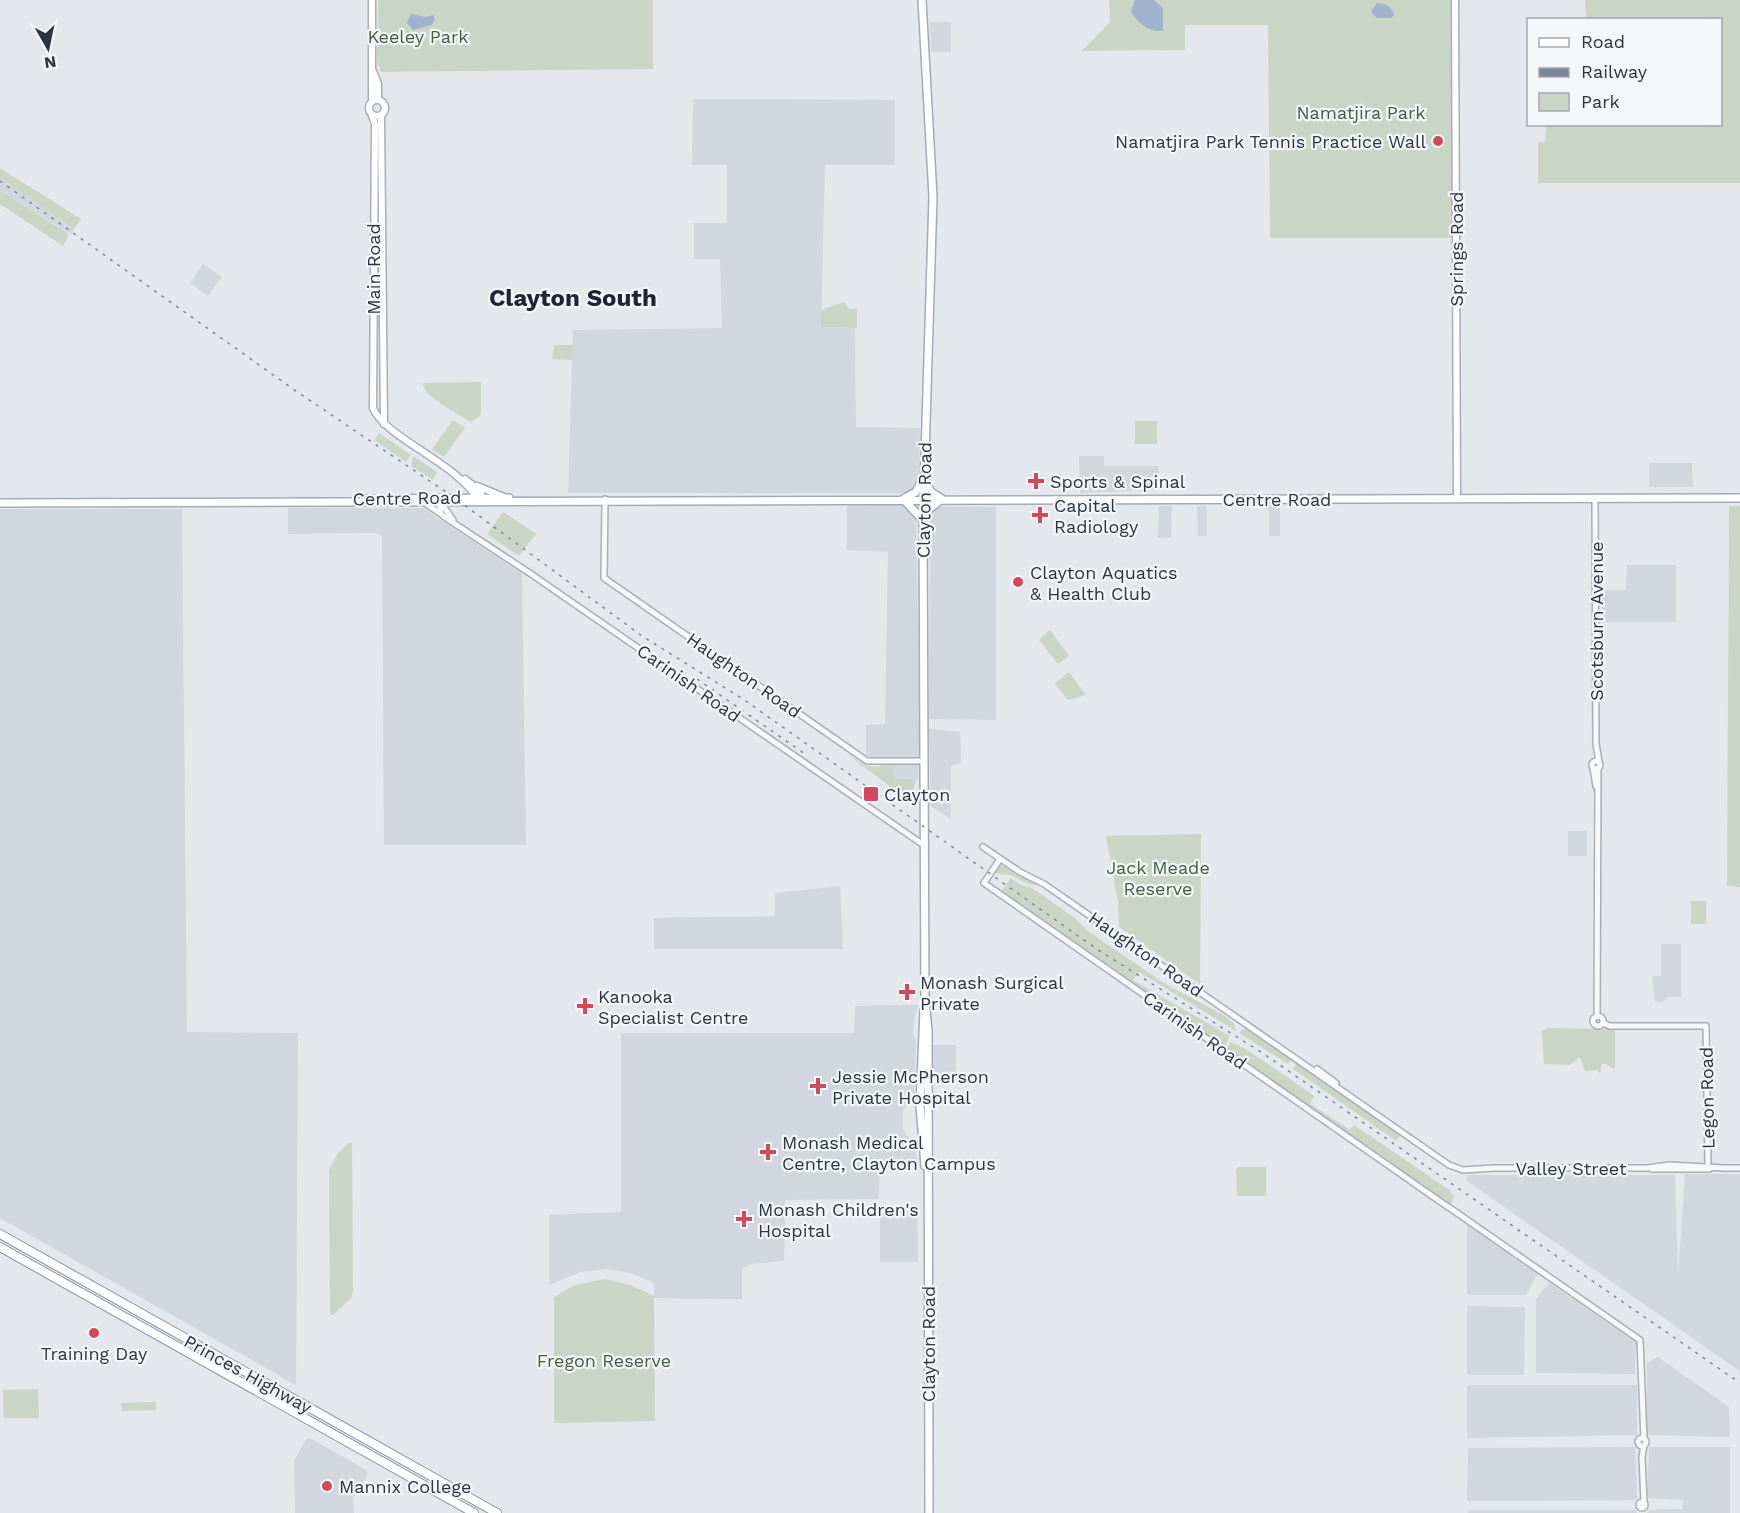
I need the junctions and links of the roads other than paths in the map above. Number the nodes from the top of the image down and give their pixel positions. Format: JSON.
{"nodes":[{"id":1,"x":372,"y":0,"type":"edge"},
{"id":2,"x":922,"y":0,"type":"edge"},
{"id":3,"x":1455,"y":0,"type":"edge"},
{"id":4,"x":375,"y":101,"type":"junction"},
{"id":5,"x":371,"y":113,"type":"junction"},
{"id":6,"x":383,"y":113,"type":"junction"},
{"id":7,"x":372,"y":209,"type":"junction"},
{"id":8,"x":381,"y":209,"type":"junction"},
{"id":9,"x":382,"y":328,"type":"junction"},
{"id":10,"x":373,"y":329,"type":"junction"},
{"id":11,"x":384,"y":424,"type":"junction"},
{"id":12,"x":924,"y":479,"type":"junction"},
{"id":13,"x":469,"y":484,"type":"junction"},
{"id":14,"x":465,"y":498,"type":"junction"},
{"id":15,"x":508,"y":498,"type":"junction"},
{"id":16,"x":1457,"y":498,"type":"junction"},
{"id":17,"x":1595,"y":498,"type":"junction"},
{"id":18,"x":1740,"y":498,"type":"edge"},
{"id":19,"x":903,"y":499,"type":"junction"},
{"id":20,"x":923,"y":499,"type":"junction"},
{"id":21,"x":942,"y":499,"type":"junction"},
{"id":22,"x":481,"y":500,"type":"junction"},
{"id":23,"x":605,"y":500,"type":"junction"},
{"id":24,"x":0,"y":501,"type":"edge"},
{"id":25,"x":441,"y":501,"type":"junction"},
{"id":26,"x":425,"y":503,"type":"junction"},
{"id":27,"x":452,"y":504,"type":"junction"},
{"id":28,"x":441,"y":514,"type":"junction"},
{"id":29,"x":452,"y":518,"type":"junction"},
{"id":30,"x":923,"y":520,"type":"junction"},
{"id":31,"x":924,"y":761,"type":"junction"},
{"id":32,"x":924,"y":846,"type":"junction"},
{"id":33,"x":983,"y":848,"type":"dead end"},
{"id":34,"x":1000,"y":859,"type":"junction"},
{"id":35,"x":1706,"y":1026,"type":"joint"},
{"id":36,"x":1460,"y":1168,"type":"joint"},
{"id":37,"x":1708,"y":1168,"type":"junction"},
{"id":38,"x":1740,"y":1168,"type":"edge"},
{"id":39,"x":0,"y":1234,"type":"edge"},
{"id":40,"x":0,"y":1247,"type":"edge"},
{"id":41,"x":1642,"y":1508,"type":"edge"},
{"id":42,"x":474,"y":1513,"type":"edge"},
{"id":43,"x":497,"y":1513,"type":"edge"},
{"id":44,"x":929,"y":1513,"type":"edge"}],
"edges":[{"from":1,"to":4,"type":"main road"},
{"from":2,"to":12,"type":"main road","name":"Clayton Road"},
{"from":3,"to":16,"type":"main road","name":"Springs Road"},
{"from":4,"to":5,"type":"main road"},
{"from":4,"to":6,"type":"main road"},
{"from":5,"to":6,"type":"main road"},
{"from":5,"to":7,"type":"main road","name":"Main Road"},
{"from":6,"to":8,"type":"main road","name":"Main Road"},
{"from":7,"to":8,"type":"main road","name":"Main Road"},
{"from":7,"to":10,"type":"main road","name":"Main Road"},
{"from":8,"to":9,"type":"main road","name":"Main Road"},
{"from":9,"to":10,"type":"main road","name":"Main Road"},
{"from":9,"to":11,"type":"main road","name":"Main Road"},
{"from":10,"to":11,"type":"main road","name":"Main Road"},
{"from":11,"to":13,"type":"main road"},
{"from":12,"to":19,"type":"main road"},
{"from":12,"to":20,"type":"main road","name":"Clayton Road"},
{"from":12,"to":21,"type":"main road"},
{"from":13,"to":14,"type":"main road"},
{"from":13,"to":15,"type":"main road"},
{"from":13,"to":22,"type":"main road"},
{"from":14,"to":22,"type":"main road","name":"Centre Road"},
{"from":14,"to":25,"type":"main road","name":"Centre Road"},
{"from":15,"to":22,"type":"main road","name":"Centre Road"},
{"from":15,"to":23,"type":"main road","name":"Centre Road"},
{"from":16,"to":17,"type":"main road","name":"Centre Road"},
{"from":16,"to":21,"type":"main road","name":"Centre Road"},
{"from":17,"to":18,"type":"main road","name":"Centre Road"},
{"from":17,"to":35,"type":"street","name":"Scotsburn Avenue"},
{"from":19,"to":20,"type":"main road","name":"Centre Road"},
{"from":19,"to":23,"type":"main road","name":"Centre Road"},
{"from":19,"to":30,"type":"main road"},
{"from":20,"to":21,"type":"main road","name":"Centre Road"},
{"from":20,"to":30,"type":"main road","name":"Clayton Road"},
{"from":21,"to":30,"type":"main road"},
{"from":22,"to":23,"type":"main road","name":"Centre Road"},
{"from":22,"to":27,"type":"main road","name":"Centre Road"},
{"from":23,"to":31,"type":"street","name":"Haughton Road"},
{"from":24,"to":25,"type":"main road","name":"Centre Road"},
{"from":24,"to":26,"type":"main road","name":"Centre Road"},
{"from":25,"to":26,"type":"main road","name":"Centre Road"},
{"from":25,"to":27,"type":"main road","name":"Centre Road"},
{"from":25,"to":28,"type":"street"},
{"from":25,"to":29,"type":"street","name":"Carinish Road"},
{"from":26,"to":28,"type":"street","name":"Carinish Road"},
{"from":27,"to":29,"type":"street"},
{"from":28,"to":29,"type":"street","name":"Carinish Road"},
{"from":29,"to":32,"type":"street","name":"Carinish Road"},
{"from":30,"to":31,"type":"main road","name":"Clayton Road"},
{"from":31,"to":32,"type":"main road","name":"Clayton Road"},
{"from":32,"to":44,"type":"main road","name":"Clayton Road"},
{"from":33,"to":34,"type":"street","name":"Haughton Road"},
{"from":34,"to":36,"type":"street","name":"Haughton Road"},
{"from":34,"to":41,"type":"street","name":"Carinish Road"},
{"from":35,"to":37,"type":"street","name":"Legon Road"},
{"from":36,"to":37,"type":"street","name":"Valley Street"},
{"from":37,"to":38,"type":"street","name":"Valley Street"},
{"from":39,"to":43,"type":"highway","name":"Princes Highway"},
{"from":40,"to":42,"type":"highway","name":"Princes Highway"}]}
